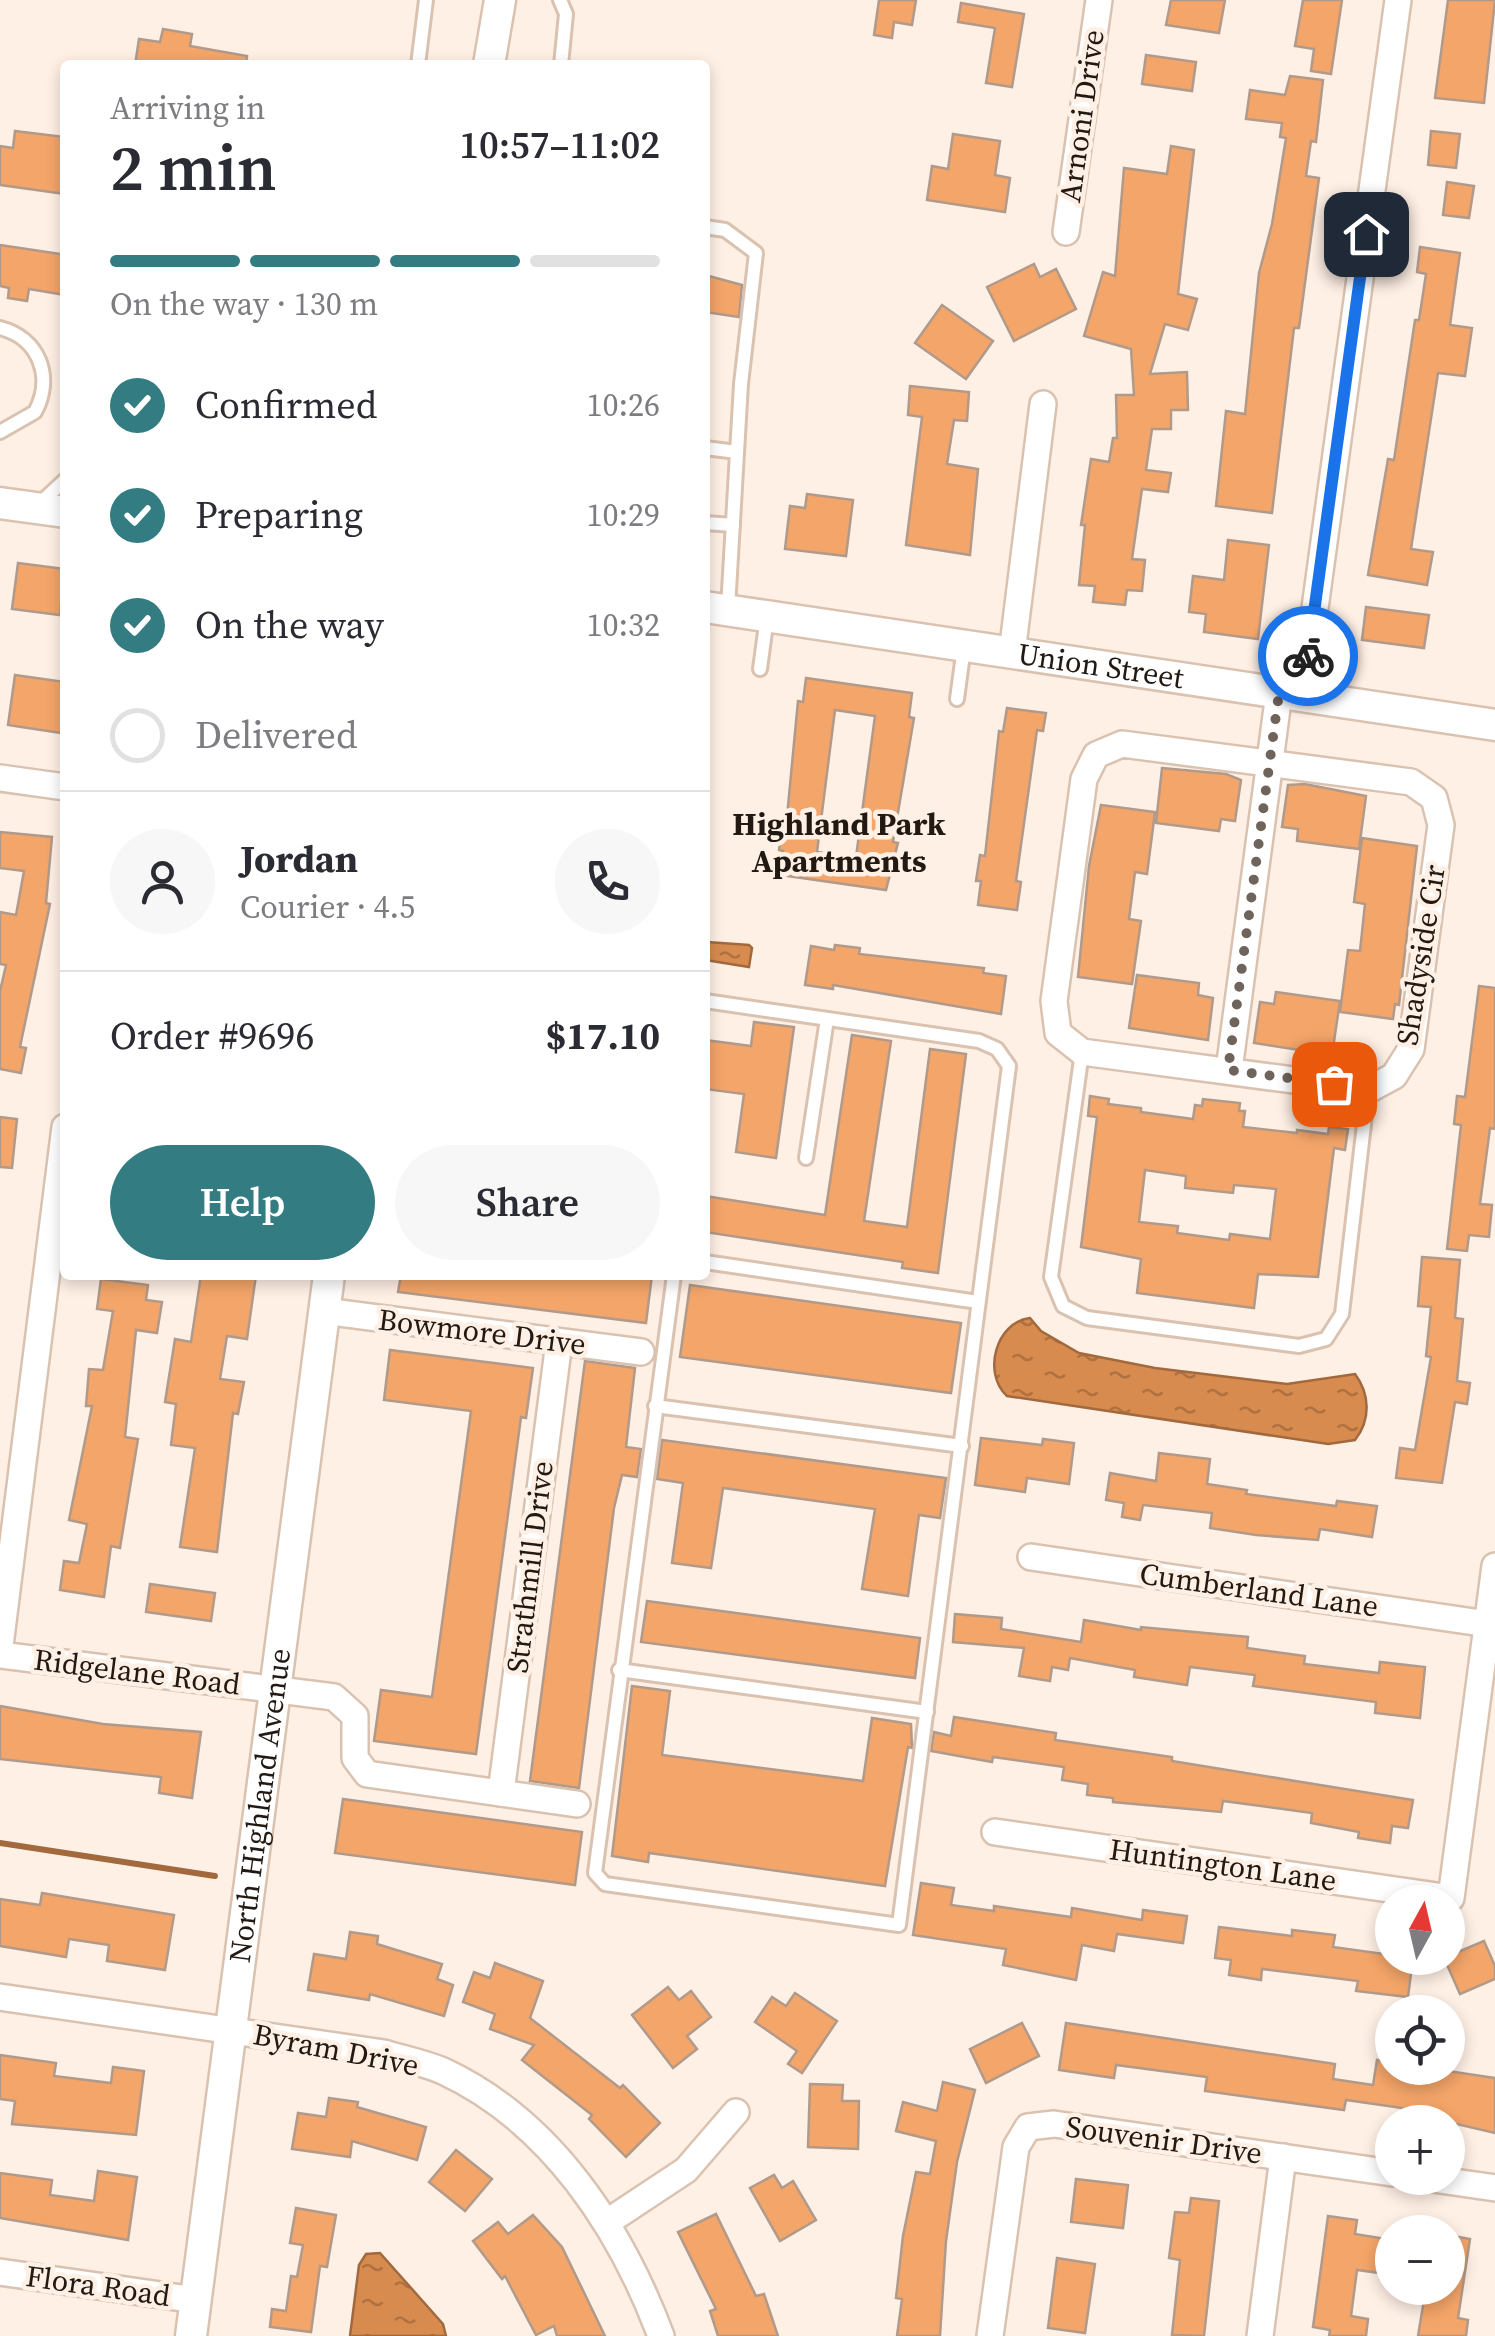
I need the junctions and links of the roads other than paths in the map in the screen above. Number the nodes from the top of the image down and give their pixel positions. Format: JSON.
{"nodes":[{"id":1,"x":426,"y":0,"type":"edge"},
{"id":2,"x":500,"y":0,"type":"edge"},
{"id":3,"x":560,"y":0,"type":"edge"},
{"id":4,"x":1099,"y":0,"type":"edge"},
{"id":5,"x":1398,"y":0,"type":"edge"},
{"id":6,"x":419,"y":60,"type":"edge"},
{"id":7,"x":490,"y":60,"type":"edge"},
{"id":8,"x":561,"y":60,"type":"edge"},
{"id":9,"x":710,"y":228,"type":"edge"},
{"id":10,"x":1066,"y":232,"type":"dead end"},
{"id":11,"x":0,"y":328,"type":"edge"},
{"id":12,"x":1043,"y":404,"type":"dead end"},
{"id":13,"x":0,"y":432,"type":"edge"},
{"id":14,"x":710,"y":449,"type":"edge"},
{"id":15,"x":737,"y":452,"type":"junction"},
{"id":16,"x":0,"y":503,"type":"edge"},
{"id":17,"x":50,"y":510,"type":"edge"},
{"id":18,"x":710,"y":523,"type":"edge"},
{"id":19,"x":733,"y":525,"type":"junction"},
{"id":20,"x":716,"y":609,"type":"edge"},
{"id":21,"x":767,"y":616,"type":"junction"},
{"id":22,"x":964,"y":646,"type":"junction"},
{"id":23,"x":1012,"y":653,"type":"junction"},
{"id":24,"x":760,"y":670,"type":"dead end"},
{"id":25,"x":1291,"y":694,"type":"junction"},
{"id":26,"x":957,"y":700,"type":"dead end"},
{"id":27,"x":1495,"y":725,"type":"edge"},
{"id":28,"x":1269,"y":762,"type":"junction"},
{"id":29,"x":0,"y":778,"type":"edge"},
{"id":30,"x":60,"y":786,"type":"edge"},
{"id":31,"x":710,"y":1002,"type":"edge"},
{"id":32,"x":827,"y":1018,"type":"junction"},
{"id":33,"x":1082,"y":1052,"type":"junction"},
{"id":34,"x":1228,"y":1070,"type":"junction"},
{"id":35,"x":1368,"y":1090,"type":"junction"},
{"id":36,"x":806,"y":1158,"type":"dead end"},
{"id":37,"x":60,"y":1167,"type":"edge"},
{"id":38,"x":710,"y":1263,"type":"edge"},
{"id":39,"x":328,"y":1280,"type":"edge"},
{"id":40,"x":673,"y":1280,"type":"edge"},
{"id":41,"x":978,"y":1302,"type":"junction"},
{"id":42,"x":324,"y":1312,"type":"junction"},
{"id":43,"x":559,"y":1342,"type":"junction"},
{"id":44,"x":640,"y":1352,"type":"dead end"},
{"id":45,"x":655,"y":1406,"type":"junction"},
{"id":46,"x":962,"y":1446,"type":"junction"},
{"id":47,"x":1031,"y":1557,"type":"dead end"},
{"id":48,"x":1495,"y":1566,"type":"edge"},
{"id":49,"x":1488,"y":1624,"type":"junction"},
{"id":50,"x":0,"y":1646,"type":"edge"},
{"id":51,"x":0,"y":1655,"type":"edge"},
{"id":52,"x":619,"y":1670,"type":"junction"},
{"id":53,"x":274,"y":1689,"type":"junction"},
{"id":54,"x":927,"y":1712,"type":"junction"},
{"id":55,"x":502,"y":1793,"type":"junction"},
{"id":56,"x":577,"y":1804,"type":"dead end"},
{"id":57,"x":995,"y":1832,"type":"dead end"},
{"id":58,"x":0,"y":1997,"type":"edge"},
{"id":59,"x":230,"y":2031,"type":"junction"},
{"id":60,"x":736,"y":2112,"type":"dead end"},
{"id":61,"x":1283,"y":2157,"type":"junction"},
{"id":62,"x":1375,"y":2171,"type":"edge"},
{"id":63,"x":1465,"y":2184,"type":"edge"},
{"id":64,"x":1495,"y":2188,"type":"edge"},
{"id":65,"x":609,"y":2221,"type":"junction"},
{"id":66,"x":0,"y":2272,"type":"edge"},
{"id":67,"x":196,"y":2300,"type":"junction"},
{"id":68,"x":191,"y":2336,"type":"edge"},
{"id":69,"x":661,"y":2336,"type":"edge"},
{"id":70,"x":990,"y":2336,"type":"edge"},
{"id":71,"x":1260,"y":2336,"type":"edge"}],
"edges":[{"from":1,"to":6,"type":"lane"},
{"from":2,"to":7,"type":"street"},
{"from":3,"to":8,"type":"lane"},
{"from":4,"to":10,"type":"street","name":"Arnoni Drive"},
{"from":5,"to":25,"type":"street"},
{"from":9,"to":15,"type":"lane"},
{"from":11,"to":13,"type":"lane"},
{"from":12,"to":23,"type":"street"},
{"from":14,"to":15,"type":"lane"},
{"from":15,"to":19,"type":"lane"},
{"from":16,"to":17,"type":"street"},
{"from":18,"to":19,"type":"lane"},
{"from":19,"to":20,"type":"lane"},
{"from":20,"to":21,"type":"street","name":"Union Street"},
{"from":21,"to":22,"type":"street","name":"Union Street"},
{"from":21,"to":24,"type":"lane"},
{"from":22,"to":23,"type":"street","name":"Union Street"},
{"from":22,"to":26,"type":"lane"},
{"from":23,"to":25,"type":"street","name":"Union Street"},
{"from":25,"to":27,"type":"street","name":"Union Street"},
{"from":25,"to":28,"type":"street"},
{"from":28,"to":33,"type":"street","name":"Shadyside Cir"},
{"from":28,"to":34,"type":"street"},
{"from":28,"to":35,"type":"street","name":"Shadyside Cir"},
{"from":29,"to":30,"type":"street"},
{"from":31,"to":32,"type":"lane"},
{"from":32,"to":36,"type":"lane"},
{"from":32,"to":41,"type":"lane"},
{"from":33,"to":34,"type":"street"},
{"from":33,"to":35,"type":"lane"},
{"from":34,"to":35,"type":"street"},
{"from":37,"to":50,"type":"street"},
{"from":38,"to":41,"type":"lane"},
{"from":39,"to":42,"type":"street","name":"North Highland Avenue"},
{"from":40,"to":45,"type":"lane"},
{"from":41,"to":46,"type":"lane"},
{"from":42,"to":43,"type":"street","name":"Bowmore Drive"},
{"from":42,"to":53,"type":"street","name":"North Highland Avenue"},
{"from":43,"to":44,"type":"street","name":"Bowmore Drive"},
{"from":43,"to":55,"type":"street","name":"Strathmill Drive"},
{"from":45,"to":46,"type":"lane"},
{"from":45,"to":52,"type":"lane"},
{"from":46,"to":54,"type":"lane"},
{"from":47,"to":49,"type":"street","name":"Cumberland Lane"},
{"from":48,"to":49,"type":"street"},
{"from":49,"to":57,"type":"street","name":"Huntington Lane"},
{"from":51,"to":53,"type":"street","name":"Ridgelane Road"},
{"from":52,"to":54,"type":"lane"},
{"from":52,"to":54,"type":"lane"},
{"from":53,"to":55,"type":"street","name":"Ridgelane Road"},
{"from":53,"to":59,"type":"street","name":"North Highland Avenue"},
{"from":55,"to":56,"type":"street"},
{"from":58,"to":59,"type":"street","name":"Byram Drive"},
{"from":59,"to":65,"type":"street","name":"Byram Drive"},
{"from":59,"to":67,"type":"street","name":"North Highland Avenue"},
{"from":60,"to":65,"type":"street"},
{"from":61,"to":62,"type":"street","name":"Souvenir Drive"},
{"from":61,"to":70,"type":"street","name":"Souvenir Drive"},
{"from":61,"to":71,"type":"street"},
{"from":63,"to":64,"type":"street"},
{"from":65,"to":69,"type":"street","name":"Byram Drive"},
{"from":66,"to":67,"type":"street","name":"Flora Road"},
{"from":67,"to":68,"type":"street","name":"North Highland Avenue"}]}
